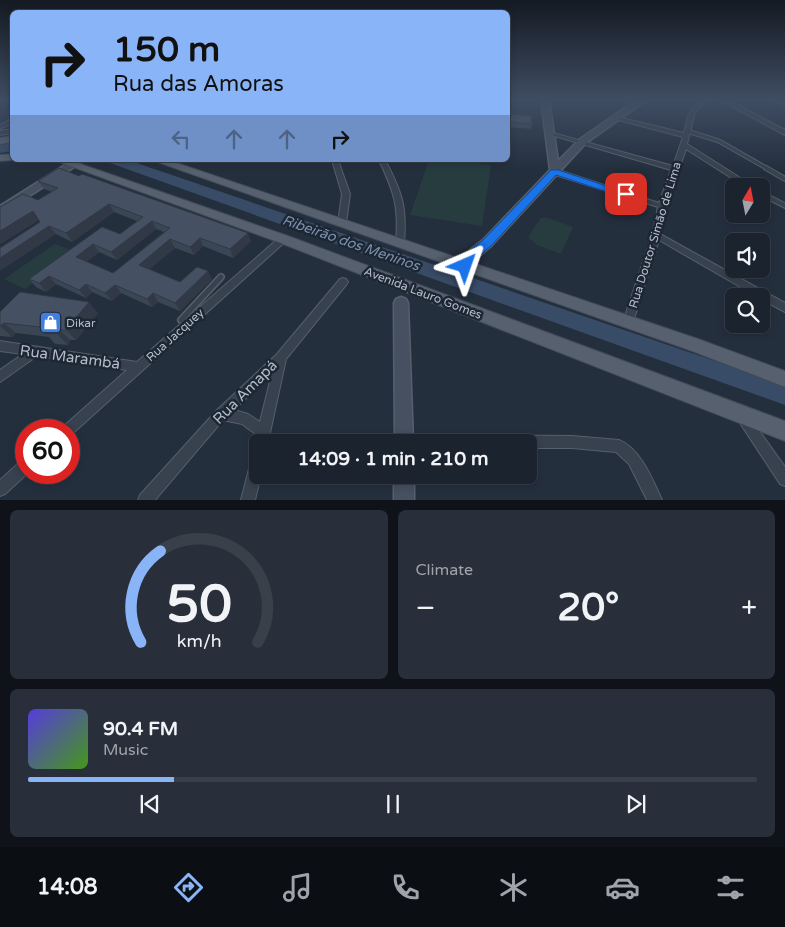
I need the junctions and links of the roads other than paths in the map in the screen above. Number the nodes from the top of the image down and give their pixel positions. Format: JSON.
{"nodes":[{"id":1,"x":549,"y":122,"type":"edge"},
{"id":2,"x":609,"y":122,"type":"edge"},
{"id":3,"x":630,"y":122,"type":"edge"},
{"id":4,"x":691,"y":122,"type":"edge"},
{"id":5,"x":765,"y":122,"type":"edge"},
{"id":6,"x":785,"y":133,"type":"edge"},
{"id":7,"x":551,"y":134,"type":"junction"},
{"id":8,"x":686,"y":137,"type":"junction"},
{"id":9,"x":582,"y":144,"type":"junction"},
{"id":10,"x":72,"y":162,"type":"edge"},
{"id":11,"x":76,"y":162,"type":"edge"},
{"id":12,"x":163,"y":162,"type":"edge"},
{"id":13,"x":336,"y":162,"type":"edge"},
{"id":14,"x":383,"y":162,"type":"edge"},
{"id":15,"x":674,"y":169,"type":"junction"},
{"id":16,"x":555,"y":172,"type":"junction"},
{"id":17,"x":739,"y":178,"type":"edge"},
{"id":18,"x":785,"y":179,"type":"edge"},
{"id":19,"x":770,"y":198,"type":"edge"},
{"id":20,"x":662,"y":206,"type":"junction"},
{"id":21,"x":785,"y":206,"type":"edge"},
{"id":22,"x":0,"y":210,"type":"edge"},
{"id":23,"x":342,"y":223,"type":"junction"},
{"id":24,"x":656,"y":235,"type":"junction"},
{"id":25,"x":283,"y":239,"type":"junction"},
{"id":26,"x":400,"y":242,"type":"junction"},
{"id":27,"x":461,"y":264,"type":"junction"},
{"id":28,"x":220,"y":277,"type":"dead end"},
{"id":29,"x":343,"y":282,"type":"dead end"},
{"id":30,"x":401,"y":303,"type":"dead end"},
{"id":31,"x":785,"y":308,"type":"edge"},
{"id":32,"x":181,"y":320,"type":"dead end"},
{"id":33,"x":628,"y":322,"type":"junction"},
{"id":34,"x":0,"y":346,"type":"edge"},
{"id":35,"x":34,"y":352,"type":"junction"},
{"id":36,"x":281,"y":357,"type":"junction"},
{"id":37,"x":140,"y":367,"type":"junction"},
{"id":38,"x":0,"y":377,"type":"edge"},
{"id":39,"x":785,"y":379,"type":"edge"},
{"id":40,"x":740,"y":412,"type":"junction"},
{"id":41,"x":221,"y":414,"type":"junction"},
{"id":42,"x":80,"y":420,"type":"edge"},
{"id":43,"x":785,"y":431,"type":"edge"},
{"id":44,"x":260,"y":434,"type":"edge"},
{"id":45,"x":264,"y":434,"type":"edge"},
{"id":46,"x":404,"y":434,"type":"edge"},
{"id":47,"x":537,"y":442,"type":"edge"},
{"id":48,"x":15,"y":476,"type":"edge"},
{"id":49,"x":785,"y":479,"type":"edge"},
{"id":50,"x":252,"y":484,"type":"edge"},
{"id":51,"x":404,"y":484,"type":"edge"},
{"id":52,"x":0,"y":489,"type":"edge"},
{"id":53,"x":145,"y":500,"type":"edge"},
{"id":54,"x":248,"y":500,"type":"edge"},
{"id":55,"x":404,"y":500,"type":"edge"},
{"id":56,"x":654,"y":500,"type":"edge"}],
"edges":[{"from":1,"to":7,"type":"street"},
{"from":2,"to":9,"type":"street"},
{"from":3,"to":8,"type":"street"},
{"from":4,"to":8,"type":"street","name":"Rua Doutor Simão de Lima"},
{"from":5,"to":6,"type":"street"},
{"from":7,"to":9,"type":"street"},
{"from":7,"to":16,"type":"street"},
{"from":8,"to":15,"type":"street","name":"Rua Doutor Simão de Lima"},
{"from":8,"to":17,"type":"street"},
{"from":8,"to":18,"type":"lane"},
{"from":9,"to":15,"type":"street"},
{"from":9,"to":16,"type":"street"},
{"from":10,"to":22,"type":"street"},
{"from":11,"to":25,"type":"main road","name":"Avenida Lauro Gomes"},
{"from":12,"to":23,"type":"main road"},
{"from":13,"to":23,"type":"street"},
{"from":14,"to":26,"type":"street"},
{"from":15,"to":20,"type":"street","name":"Rua Doutor Simão de Lima"},
{"from":16,"to":20,"type":"street"},
{"from":16,"to":27,"type":"street"},
{"from":19,"to":21,"type":"street"},
{"from":20,"to":24,"type":"street","name":"Rua Doutor Simão de Lima"},
{"from":23,"to":26,"type":"main road"},
{"from":24,"to":31,"type":"street"},
{"from":24,"to":33,"type":"street","name":"Rua Doutor Simão de Lima"},
{"from":25,"to":37,"type":"street","name":"Rua Jacquey"},
{"from":25,"to":40,"type":"main road","name":"Avenida Lauro Gomes"},
{"from":26,"to":27,"type":"main road"},
{"from":27,"to":33,"type":"main road"},
{"from":28,"to":32,"type":"lane"},
{"from":29,"to":36,"type":"street","name":"Rua Amapá"},
{"from":30,"to":46,"type":"street"},
{"from":33,"to":39,"type":"main road"},
{"from":34,"to":35,"type":"street","name":"Rua Marambá"},
{"from":35,"to":37,"type":"street","name":"Rua Marambá"},
{"from":35,"to":38,"type":"street"},
{"from":36,"to":41,"type":"street","name":"Rua Amapá"},
{"from":36,"to":45,"type":"street"},
{"from":37,"to":42,"type":"street","name":"Rua Jacquey"},
{"from":40,"to":43,"type":"main road","name":"Avenida Lauro Gomes"},
{"from":40,"to":49,"type":"street"},
{"from":41,"to":44,"type":"street"},
{"from":41,"to":53,"type":"street","name":"Rua Amapá"},
{"from":47,"to":56,"type":"street"},
{"from":48,"to":52,"type":"street"},
{"from":50,"to":54,"type":"street"},
{"from":51,"to":55,"type":"street"}]}
